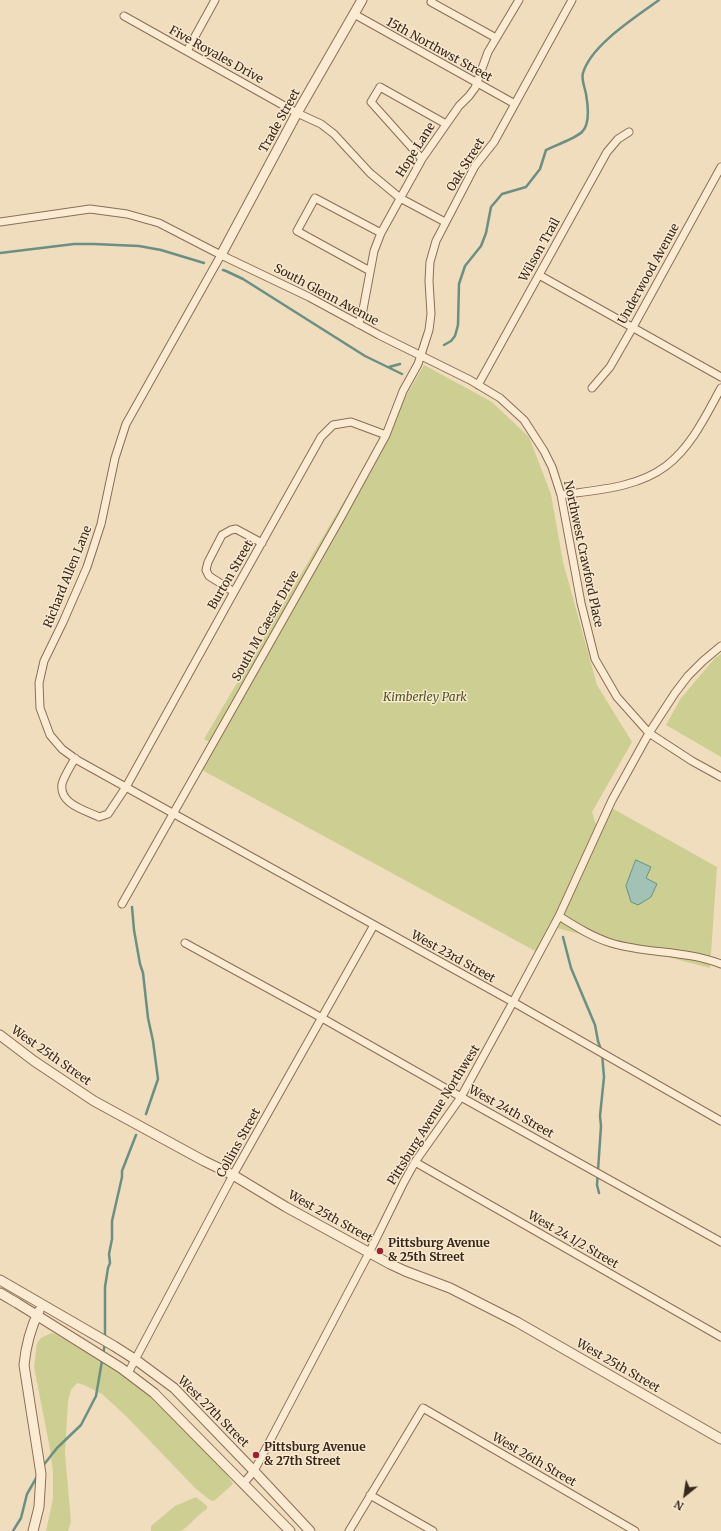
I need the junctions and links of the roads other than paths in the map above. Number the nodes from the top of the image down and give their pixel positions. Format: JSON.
{"nodes":[{"id":1,"x":215,"y":0,"type":"edge"},
{"id":2,"x":362,"y":0,"type":"edge"},
{"id":3,"x":432,"y":0,"type":"edge"},
{"id":4,"x":519,"y":0,"type":"edge"},
{"id":5,"x":572,"y":0,"type":"edge"},
{"id":6,"x":354,"y":14,"type":"junction"},
{"id":7,"x":124,"y":16,"type":"dead end"},
{"id":8,"x":496,"y":38,"type":"junction"},
{"id":9,"x":186,"y":51,"type":"junction"},
{"id":10,"x":477,"y":84,"type":"junction"},
{"id":11,"x":515,"y":104,"type":"junction"},
{"id":12,"x":297,"y":113,"type":"junction"},
{"id":13,"x":446,"y":124,"type":"junction"},
{"id":14,"x":628,"y":132,"type":"dead end"},
{"id":15,"x":422,"y":159,"type":"junction"},
{"id":16,"x":721,"y":167,"type":"edge"},
{"id":17,"x":400,"y":198,"type":"junction"},
{"id":18,"x":0,"y":222,"type":"edge"},
{"id":19,"x":444,"y":222,"type":"junction"},
{"id":20,"x":381,"y":233,"type":"junction"},
{"id":21,"x":221,"y":255,"type":"junction"},
{"id":22,"x":370,"y":271,"type":"junction"},
{"id":23,"x":539,"y":275,"type":"junction"},
{"id":24,"x":358,"y":324,"type":"junction"},
{"id":25,"x":633,"y":327,"type":"junction"},
{"id":26,"x":420,"y":355,"type":"junction"},
{"id":27,"x":721,"y":377,"type":"edge"},
{"id":28,"x":478,"y":385,"type":"junction"},
{"id":29,"x":592,"y":388,"type":"dead end"},
{"id":30,"x":721,"y":388,"type":"edge"},
{"id":31,"x":386,"y":435,"type":"junction"},
{"id":32,"x":561,"y":495,"type":"junction"},
{"id":33,"x":262,"y":543,"type":"junction"},
{"id":34,"x":234,"y":592,"type":"junction"},
{"id":35,"x":721,"y":646,"type":"edge"},
{"id":36,"x":649,"y":733,"type":"junction"},
{"id":37,"x":75,"y":758,"type":"junction"},
{"id":38,"x":721,"y":777,"type":"edge"},
{"id":39,"x":126,"y":787,"type":"junction"},
{"id":40,"x":174,"y":813,"type":"junction"},
{"id":41,"x":122,"y":904,"type":"dead end"},
{"id":42,"x":559,"y":916,"type":"junction"},
{"id":43,"x":374,"y":925,"type":"junction"},
{"id":44,"x":185,"y":943,"type":"dead end"},
{"id":45,"x":721,"y":964,"type":"edge"},
{"id":46,"x":513,"y":1002,"type":"junction"},
{"id":47,"x":322,"y":1018,"type":"junction"},
{"id":48,"x":0,"y":1035,"type":"edge"},
{"id":49,"x":461,"y":1097,"type":"junction"},
{"id":50,"x":721,"y":1121,"type":"edge"},
{"id":51,"x":415,"y":1162,"type":"junction"},
{"id":52,"x":234,"y":1175,"type":"junction"},
{"id":53,"x":721,"y":1242,"type":"edge"},
{"id":54,"x":369,"y":1253,"type":"junction"},
{"id":55,"x":0,"y":1280,"type":"edge"},
{"id":56,"x":0,"y":1293,"type":"edge"},
{"id":57,"x":42,"y":1304,"type":"junction"},
{"id":58,"x":37,"y":1315,"type":"junction"},
{"id":59,"x":721,"y":1337,"type":"edge"},
{"id":60,"x":136,"y":1360,"type":"junction"},
{"id":61,"x":128,"y":1373,"type":"junction"},
{"id":62,"x":721,"y":1439,"type":"edge"},
{"id":63,"x":254,"y":1471,"type":"junction"},
{"id":64,"x":243,"y":1484,"type":"junction"},
{"id":65,"x":370,"y":1495,"type":"junction"},
{"id":66,"x":33,"y":1531,"type":"edge"},
{"id":67,"x":290,"y":1531,"type":"edge"},
{"id":68,"x":310,"y":1531,"type":"edge"},
{"id":69,"x":349,"y":1531,"type":"edge"},
{"id":70,"x":433,"y":1531,"type":"edge"},
{"id":71,"x":635,"y":1531,"type":"edge"}],
"edges":[{"from":1,"to":9,"type":"street"},
{"from":2,"to":6,"type":"street","name":"Trade Street"},
{"from":3,"to":8,"type":"street"},
{"from":4,"to":8,"type":"street","name":"Hope Lane"},
{"from":5,"to":11,"type":"street","name":"Oak Street"},
{"from":6,"to":10,"type":"street","name":"15th Northwst Street"},
{"from":6,"to":12,"type":"street","name":"Trade Street"},
{"from":7,"to":9,"type":"street","name":"Five Royales Drive"},
{"from":8,"to":10,"type":"street","name":"Hope Lane"},
{"from":9,"to":12,"type":"street","name":"Five Royales Drive"},
{"from":10,"to":11,"type":"street","name":"15th Northwst Street"},
{"from":10,"to":13,"type":"street","name":"Hope Lane"},
{"from":11,"to":19,"type":"street","name":"Oak Street"},
{"from":12,"to":17,"type":"street","name":"Five Royales Drive"},
{"from":12,"to":21,"type":"street","name":"Trade Street"},
{"from":13,"to":15,"type":"street","name":"Hope Lane"},
{"from":13,"to":15,"type":"street"},
{"from":14,"to":23,"type":"street","name":"Wilson Trail"},
{"from":15,"to":17,"type":"street","name":"Hope Lane"},
{"from":16,"to":25,"type":"street","name":"Underwood Avenue"},
{"from":17,"to":19,"type":"street","name":"Five Royales Drive"},
{"from":17,"to":20,"type":"street","name":"Hope Lane"},
{"from":18,"to":21,"type":"street","name":"South Glenn Avenue"},
{"from":19,"to":26,"type":"street","name":"Oak Street"},
{"from":20,"to":22,"type":"street","name":"Hope Lane"},
{"from":20,"to":22,"type":"street"},
{"from":21,"to":24,"type":"street","name":"South Glenn Avenue"},
{"from":21,"to":37,"type":"street","name":"Richard Allen Lane"},
{"from":22,"to":24,"type":"street","name":"Hope Lane"},
{"from":23,"to":25,"type":"street"},
{"from":23,"to":28,"type":"street","name":"Wilson Trail"},
{"from":24,"to":26,"type":"street","name":"South Glenn Avenue"},
{"from":25,"to":27,"type":"street"},
{"from":25,"to":29,"type":"street","name":"Underwood Avenue"},
{"from":26,"to":28,"type":"street","name":"Northwest Crawford Place"},
{"from":26,"to":31,"type":"street","name":"South M Caesar Drive"},
{"from":28,"to":32,"type":"street","name":"Northwest Crawford Place"},
{"from":30,"to":32,"type":"street"},
{"from":31,"to":33,"type":"street","name":"Burton Street"},
{"from":31,"to":40,"type":"street","name":"South M Caesar Drive"},
{"from":32,"to":36,"type":"street","name":"Northwest Crawford Place"},
{"from":33,"to":34,"type":"street","name":"Burton Street"},
{"from":33,"to":34,"type":"street"},
{"from":34,"to":39,"type":"street","name":"Burton Street"},
{"from":35,"to":36,"type":"street","name":"Pittsburg Avenue Northwest"},
{"from":36,"to":38,"type":"street","name":"Northwest Crawford Place"},
{"from":36,"to":42,"type":"street","name":"Pittsburg Avenue Northwest"},
{"from":37,"to":39,"type":"street","name":"Richard Allen Lane"},
{"from":37,"to":39,"type":"street","name":"Burton Street"},
{"from":39,"to":40,"type":"street","name":"Richard Allen Lane"},
{"from":40,"to":41,"type":"street","name":"South M Caesar Drive"},
{"from":40,"to":43,"type":"street","name":"West 23rd Street"},
{"from":42,"to":45,"type":"street"},
{"from":42,"to":46,"type":"street","name":"Pittsburg Avenue Northwest"},
{"from":43,"to":46,"type":"street","name":"West 23rd Street"},
{"from":43,"to":47,"type":"street","name":"Collins Street"},
{"from":44,"to":47,"type":"street","name":"West 24th Street"},
{"from":46,"to":49,"type":"street","name":"Pittsburg Avenue Northwest"},
{"from":46,"to":50,"type":"street","name":"West 23rd Street"},
{"from":47,"to":49,"type":"street","name":"West 24th Street"},
{"from":47,"to":52,"type":"street","name":"Collins Street"},
{"from":48,"to":52,"type":"street","name":"West 25th Street"},
{"from":49,"to":51,"type":"street","name":"Pittsburg Avenue Northwest"},
{"from":49,"to":53,"type":"street","name":"West 24th Street"},
{"from":51,"to":54,"type":"street","name":"Pittsburg Avenue Northwest"},
{"from":51,"to":59,"type":"street","name":"West 24 1/2 Street"},
{"from":52,"to":54,"type":"street","name":"West 25th Street"},
{"from":52,"to":60,"type":"street","name":"Collins Street"},
{"from":54,"to":62,"type":"street","name":"West 25th Street"},
{"from":54,"to":63,"type":"street","name":"Pittsburg Avenue Northwest"},
{"from":55,"to":57,"type":"street","name":"West 27th Street"},
{"from":56,"to":58,"type":"street"},
{"from":57,"to":58,"type":"street"},
{"from":57,"to":60,"type":"street","name":"West 27th Street"},
{"from":58,"to":61,"type":"street"},
{"from":58,"to":66,"type":"street"},
{"from":60,"to":61,"type":"street","name":"Collins Street"},
{"from":60,"to":63,"type":"street","name":"West 27th Street"},
{"from":61,"to":64,"type":"street"},
{"from":63,"to":64,"type":"street","name":"Pittsburg Avenue Northwest"},
{"from":63,"to":68,"type":"street","name":"West 27th Street"},
{"from":64,"to":67,"type":"street"},
{"from":65,"to":69,"type":"street"},
{"from":65,"to":70,"type":"street"},
{"from":65,"to":71,"type":"street","name":"West 26th Street"}]}
